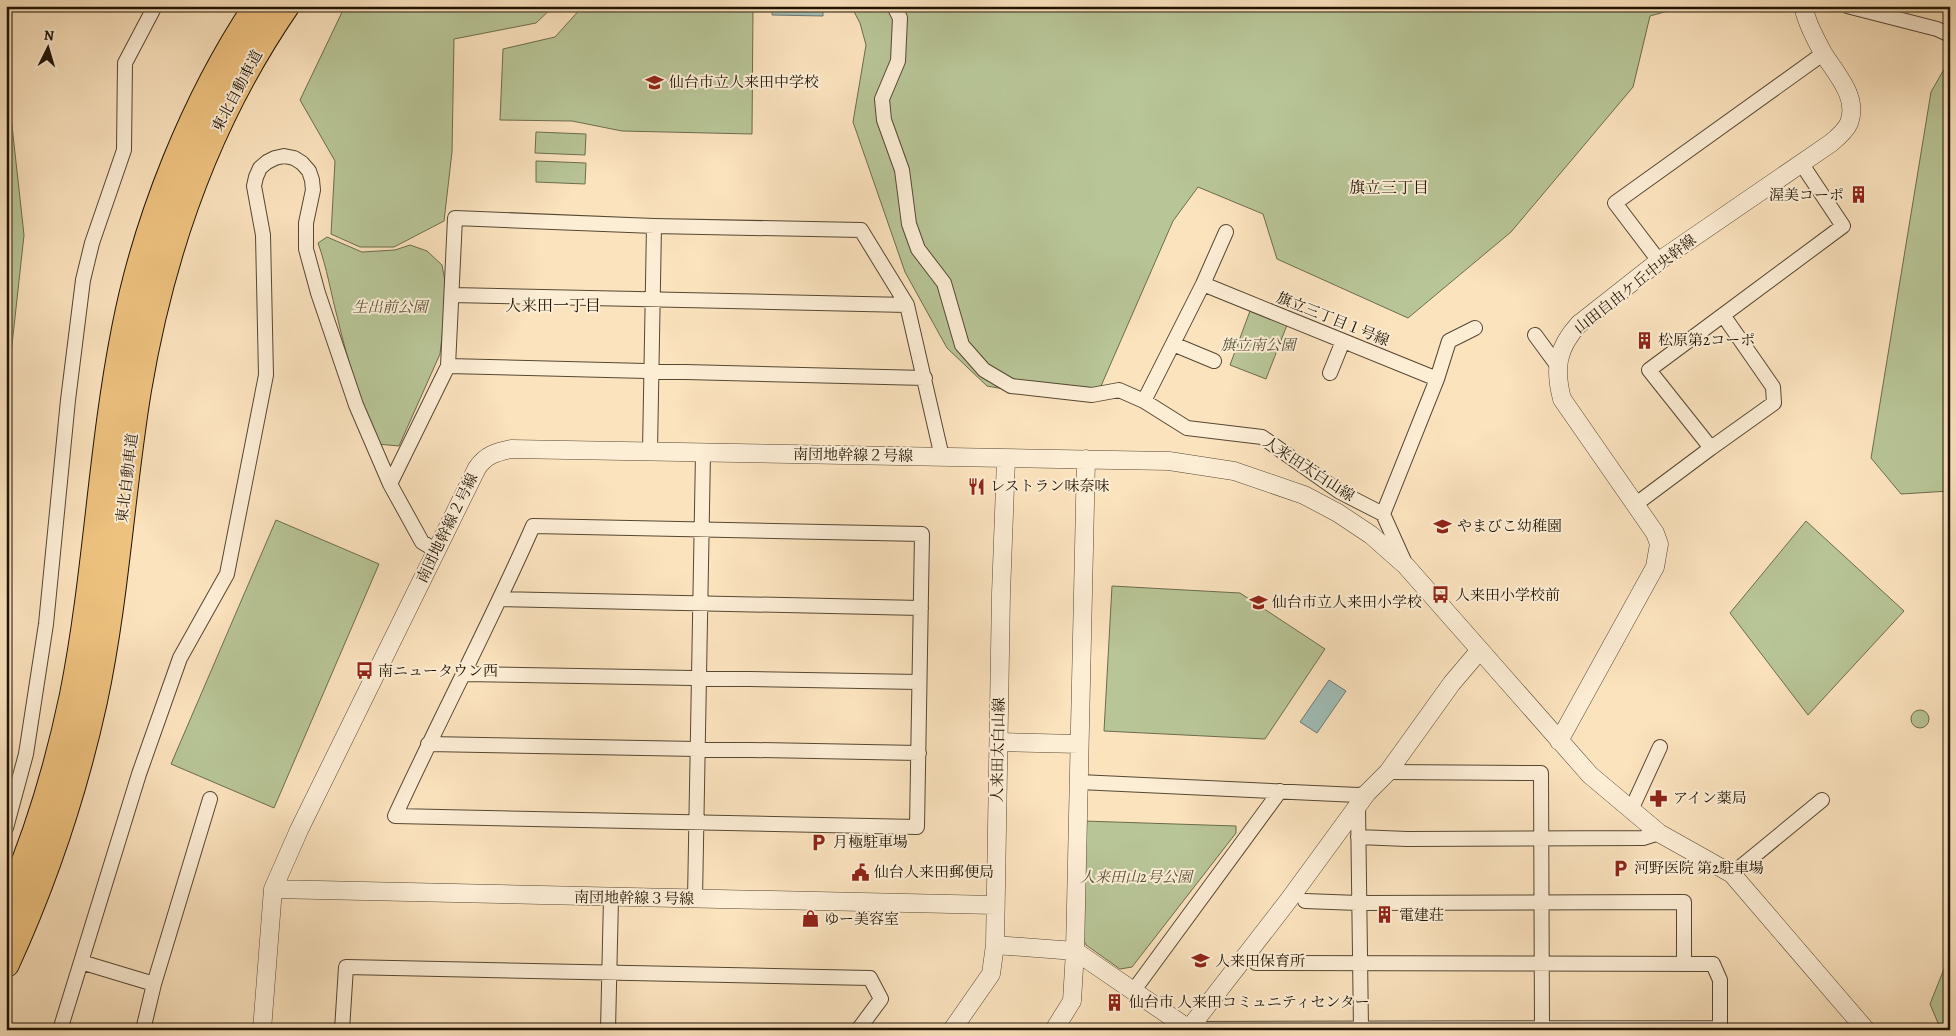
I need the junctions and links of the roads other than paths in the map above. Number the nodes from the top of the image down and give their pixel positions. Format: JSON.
{"nodes":[{"id":1,"x":155,"y":6,"type":"edge"},
{"id":2,"x":257,"y":6,"type":"edge"},
{"id":3,"x":286,"y":6,"type":"edge"},
{"id":4,"x":894,"y":6,"type":"edge"},
{"id":5,"x":1803,"y":6,"type":"edge"},
{"id":6,"x":1847,"y":6,"type":"edge"},
{"id":7,"x":1872,"y":9,"type":"edge"},
{"id":8,"x":1950,"y":35,"type":"edge"},
{"id":9,"x":1824,"y":53,"type":"junction"},
{"id":10,"x":1801,"y":163,"type":"junction"},
{"id":11,"x":654,"y":226,"type":"junction"},
{"id":12,"x":1226,"y":232,"type":"dead end"},
{"id":13,"x":1659,"y":261,"type":"junction"},
{"id":14,"x":1203,"y":284,"type":"junction"},
{"id":15,"x":452,"y":295,"type":"junction"},
{"id":16,"x":652,"y":299,"type":"junction"},
{"id":17,"x":907,"y":305,"type":"junction"},
{"id":18,"x":1723,"y":315,"type":"junction"},
{"id":19,"x":1475,"y":328,"type":"dead end"},
{"id":20,"x":1535,"y":335,"type":"dead end"},
{"id":21,"x":1343,"y":341,"type":"junction"},
{"id":22,"x":1173,"y":344,"type":"junction"},
{"id":23,"x":1214,"y":361,"type":"dead end"},
{"id":24,"x":1557,"y":365,"type":"junction"},
{"id":25,"x":448,"y":366,"type":"junction"},
{"id":26,"x":650,"y":371,"type":"junction"},
{"id":27,"x":1330,"y":373,"type":"dead end"},
{"id":28,"x":925,"y":378,"type":"junction"},
{"id":29,"x":1437,"y":379,"type":"junction"},
{"id":30,"x":1144,"y":401,"type":"junction"},
{"id":31,"x":1711,"y":448,"type":"junction"},
{"id":32,"x":650,"y":451,"type":"junction"},
{"id":33,"x":703,"y":453,"type":"junction"},
{"id":34,"x":942,"y":456,"type":"junction"},
{"id":35,"x":1006,"y":459,"type":"junction"},
{"id":36,"x":1086,"y":459,"type":"junction"},
{"id":37,"x":390,"y":484,"type":"junction"},
{"id":38,"x":1636,"y":504,"type":"junction"},
{"id":39,"x":1383,"y":514,"type":"junction"},
{"id":40,"x":701,"y":530,"type":"junction"},
{"id":41,"x":435,"y":550,"type":"junction"},
{"id":42,"x":1406,"y":566,"type":"junction"},
{"id":43,"x":501,"y":599,"type":"junction"},
{"id":44,"x":700,"y":603,"type":"junction"},
{"id":45,"x":921,"y":608,"type":"junction"},
{"id":46,"x":1480,"y":650,"type":"junction"},
{"id":47,"x":464,"y":674,"type":"junction"},
{"id":48,"x":699,"y":678,"type":"junction"},
{"id":49,"x":919,"y":682,"type":"junction"},
{"id":50,"x":1559,"y":741,"type":"junction"},
{"id":51,"x":999,"y":742,"type":"junction"},
{"id":52,"x":428,"y":744,"type":"junction"},
{"id":53,"x":1079,"y":744,"type":"junction"},
{"id":54,"x":1660,"y":747,"type":"dead end"},
{"id":55,"x":697,"y":749,"type":"junction"},
{"id":56,"x":919,"y":753,"type":"junction"},
{"id":57,"x":1388,"y":772,"type":"junction"},
{"id":58,"x":1079,"y":782,"type":"junction"},
{"id":59,"x":1280,"y":792,"type":"junction"},
{"id":60,"x":210,"y":799,"type":"dead end"},
{"id":61,"x":1363,"y":800,"type":"junction"},
{"id":62,"x":1822,"y":800,"type":"dead end"},
{"id":63,"x":1631,"y":810,"type":"junction"},
{"id":64,"x":696,"y":822,"type":"junction"},
{"id":65,"x":6,"y":828,"type":"edge"},
{"id":66,"x":1659,"y":834,"type":"junction"},
{"id":67,"x":1358,"y":837,"type":"junction"},
{"id":68,"x":1542,"y":838,"type":"junction"},
{"id":69,"x":1732,"y":874,"type":"junction"},
{"id":70,"x":273,"y":889,"type":"junction"},
{"id":71,"x":611,"y":898,"type":"junction"},
{"id":72,"x":695,"y":899,"type":"junction"},
{"id":73,"x":1305,"y":901,"type":"dead end"},
{"id":74,"x":1542,"y":902,"type":"junction"},
{"id":75,"x":1358,"y":903,"type":"junction"},
{"id":76,"x":995,"y":905,"type":"junction"},
{"id":77,"x":6,"y":907,"type":"edge"},
{"id":78,"x":995,"y":945,"type":"junction"},
{"id":79,"x":1075,"y":950,"type":"junction"},
{"id":80,"x":81,"y":962,"type":"junction"},
{"id":81,"x":1256,"y":963,"type":"dead end"},
{"id":82,"x":1684,"y":963,"type":"junction"},
{"id":83,"x":6,"y":964,"type":"edge"},
{"id":84,"x":1359,"y":964,"type":"junction"},
{"id":85,"x":1542,"y":964,"type":"junction"},
{"id":86,"x":610,"y":972,"type":"junction"},
{"id":87,"x":154,"y":984,"type":"junction"},
{"id":88,"x":1134,"y":990,"type":"junction"},
{"id":89,"x":1188,"y":1029,"type":"edge"},
{"id":90,"x":1360,"y":1029,"type":"edge"},
{"id":91,"x":1542,"y":1029,"type":"edge"},
{"id":92,"x":1720,"y":1029,"type":"edge"},
{"id":93,"x":60,"y":1030,"type":"edge"},
{"id":94,"x":143,"y":1030,"type":"edge"},
{"id":95,"x":262,"y":1030,"type":"edge"},
{"id":96,"x":342,"y":1030,"type":"edge"},
{"id":97,"x":608,"y":1030,"type":"edge"},
{"id":98,"x":858,"y":1030,"type":"edge"},
{"id":99,"x":952,"y":1030,"type":"edge"},
{"id":100,"x":1054,"y":1030,"type":"edge"},
{"id":101,"x":1866,"y":1030,"type":"edge"}],
"edges":[{"from":1,"to":65,"type":"street"},
{"from":2,"to":77,"type":"highway","name":"東北自動車道"},
{"from":3,"to":83,"type":"highway","name":"東北自動車道"},
{"from":4,"to":30,"type":"street","name":"人来田太白山線"},
{"from":5,"to":9,"type":"street","name":"山田自由ケ丘中央幹線"},
{"from":6,"to":7,"type":"street"},
{"from":7,"to":8,"type":"street"},
{"from":9,"to":10,"type":"street","name":"山田自由ケ丘中央幹線"},
{"from":9,"to":13,"type":"street"},
{"from":10,"to":13,"type":"street","name":"山田自由ケ丘中央幹線"},
{"from":10,"to":18,"type":"street"},
{"from":11,"to":15,"type":"street"},
{"from":11,"to":16,"type":"street"},
{"from":11,"to":17,"type":"street"},
{"from":12,"to":14,"type":"street"},
{"from":13,"to":24,"type":"street","name":"山田自由ケ丘中央幹線"},
{"from":14,"to":21,"type":"street","name":"旗立三丁目１号線"},
{"from":14,"to":22,"type":"street"},
{"from":15,"to":16,"type":"street"},
{"from":15,"to":25,"type":"street"},
{"from":16,"to":17,"type":"street"},
{"from":16,"to":26,"type":"street"},
{"from":17,"to":28,"type":"street"},
{"from":18,"to":31,"type":"street"},
{"from":18,"to":31,"type":"street"},
{"from":19,"to":29,"type":"street"},
{"from":20,"to":24,"type":"street"},
{"from":21,"to":27,"type":"street"},
{"from":21,"to":29,"type":"street","name":"旗立三丁目１号線"},
{"from":22,"to":23,"type":"street"},
{"from":22,"to":30,"type":"street"},
{"from":24,"to":38,"type":"street","name":"山田自由ケ丘中央幹線"},
{"from":25,"to":26,"type":"street"},
{"from":25,"to":37,"type":"street"},
{"from":26,"to":28,"type":"street"},
{"from":26,"to":32,"type":"street"},
{"from":28,"to":34,"type":"street"},
{"from":29,"to":39,"type":"street"},
{"from":30,"to":39,"type":"street","name":"人来田太白山線"},
{"from":31,"to":38,"type":"street"},
{"from":32,"to":33,"type":"street","name":"南団地幹線２号線"},
{"from":32,"to":41,"type":"street","name":"南団地幹線２号線"},
{"from":33,"to":34,"type":"street","name":"南団地幹線２号線"},
{"from":33,"to":40,"type":"street"},
{"from":34,"to":35,"type":"street","name":"南団地幹線２号線"},
{"from":35,"to":36,"type":"street","name":"南団地幹線２号線"},
{"from":35,"to":51,"type":"street","name":"人来田太白山線"},
{"from":36,"to":42,"type":"street","name":"南団地幹線２号線"},
{"from":36,"to":53,"type":"street"},
{"from":37,"to":41,"type":"street"},
{"from":37,"to":80,"type":"street"},
{"from":38,"to":50,"type":"street","name":"山田自由ケ丘中央幹線"},
{"from":39,"to":42,"type":"street"},
{"from":40,"to":43,"type":"street"},
{"from":40,"to":44,"type":"street"},
{"from":40,"to":45,"type":"street"},
{"from":41,"to":70,"type":"street","name":"南団地幹線２号線"},
{"from":42,"to":46,"type":"street","name":"南団地幹線２号線"},
{"from":43,"to":44,"type":"street"},
{"from":43,"to":47,"type":"street"},
{"from":44,"to":45,"type":"street"},
{"from":44,"to":48,"type":"street"},
{"from":45,"to":49,"type":"street"},
{"from":46,"to":50,"type":"street","name":"南団地幹線２号線"},
{"from":46,"to":57,"type":"street"},
{"from":47,"to":48,"type":"street"},
{"from":47,"to":52,"type":"street"},
{"from":48,"to":49,"type":"street"},
{"from":48,"to":55,"type":"street"},
{"from":49,"to":56,"type":"street"},
{"from":50,"to":63,"type":"street","name":"南団地幹線２号線"},
{"from":51,"to":53,"type":"street"},
{"from":51,"to":76,"type":"street","name":"人来田太白山線"},
{"from":52,"to":55,"type":"street"},
{"from":52,"to":64,"type":"street"},
{"from":53,"to":58,"type":"street"},
{"from":54,"to":63,"type":"street"},
{"from":55,"to":56,"type":"street"},
{"from":55,"to":64,"type":"street"},
{"from":56,"to":64,"type":"street"},
{"from":57,"to":61,"type":"street"},
{"from":57,"to":68,"type":"street"},
{"from":58,"to":59,"type":"street"},
{"from":58,"to":79,"type":"street"},
{"from":59,"to":61,"type":"street"},
{"from":59,"to":88,"type":"street"},
{"from":60,"to":87,"type":"street"},
{"from":61,"to":67,"type":"street"},
{"from":61,"to":89,"type":"street"},
{"from":62,"to":69,"type":"street"},
{"from":63,"to":66,"type":"street","name":"南団地幹線２号線"},
{"from":64,"to":72,"type":"street"},
{"from":66,"to":68,"type":"street"},
{"from":66,"to":69,"type":"street","name":"南団地幹線２号線"},
{"from":67,"to":68,"type":"street"},
{"from":67,"to":75,"type":"street"},
{"from":68,"to":74,"type":"street"},
{"from":69,"to":101,"type":"street"},
{"from":70,"to":71,"type":"street","name":"南団地幹線３号線"},
{"from":70,"to":95,"type":"street","name":"南団地幹線２号線"},
{"from":71,"to":72,"type":"street","name":"南団地幹線３号線"},
{"from":71,"to":86,"type":"street"},
{"from":72,"to":76,"type":"street","name":"南団地幹線３号線"},
{"from":73,"to":75,"type":"street"},
{"from":74,"to":75,"type":"street"},
{"from":74,"to":82,"type":"street"},
{"from":74,"to":85,"type":"street"},
{"from":75,"to":84,"type":"street"},
{"from":76,"to":78,"type":"street","name":"人来田太白山線"},
{"from":78,"to":79,"type":"street"},
{"from":78,"to":99,"type":"street","name":"人来田太白山線"},
{"from":79,"to":88,"type":"street"},
{"from":79,"to":100,"type":"street"},
{"from":80,"to":87,"type":"street"},
{"from":80,"to":93,"type":"street"},
{"from":81,"to":84,"type":"street"},
{"from":82,"to":85,"type":"street"},
{"from":82,"to":92,"type":"street"},
{"from":84,"to":85,"type":"street"},
{"from":84,"to":90,"type":"street"},
{"from":85,"to":91,"type":"street"},
{"from":86,"to":96,"type":"street"},
{"from":86,"to":97,"type":"street"},
{"from":86,"to":98,"type":"street"},
{"from":87,"to":94,"type":"street"},
{"from":88,"to":89,"type":"street"},
{"from":89,"to":90,"type":"street"},
{"from":90,"to":91,"type":"street"},
{"from":91,"to":92,"type":"street"}]}
